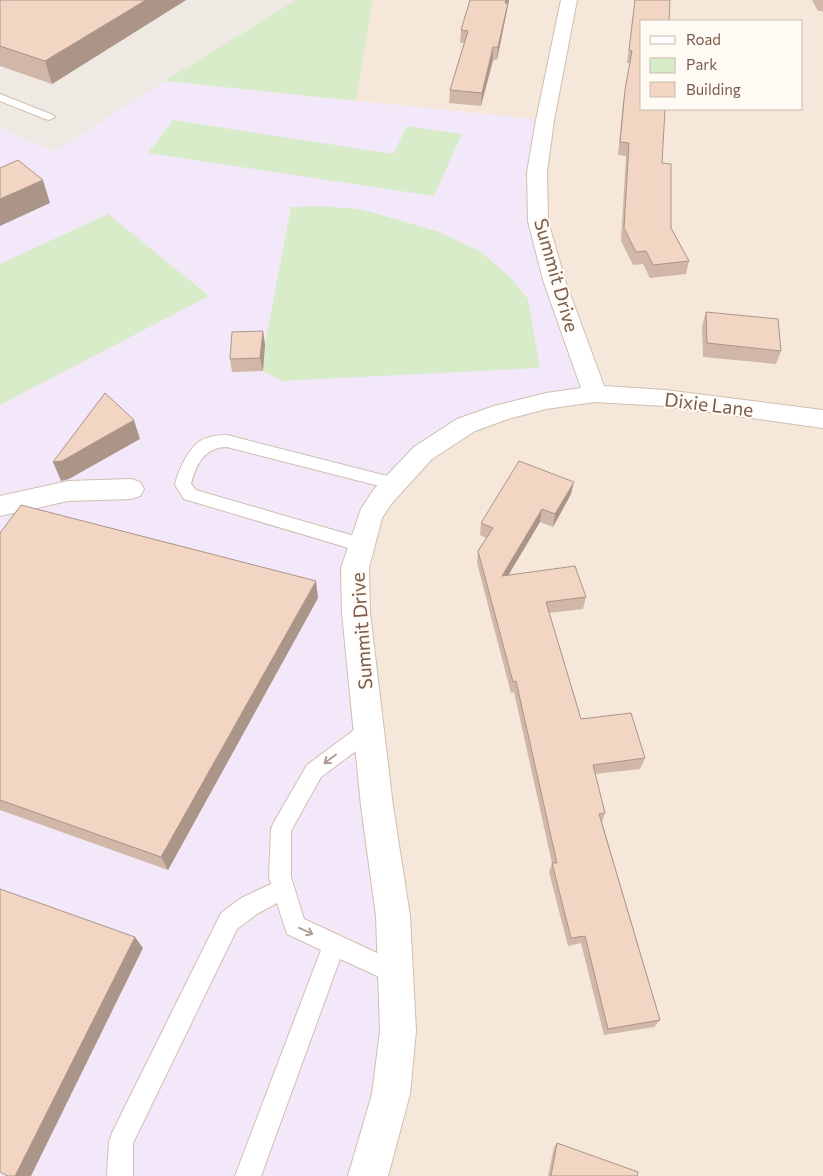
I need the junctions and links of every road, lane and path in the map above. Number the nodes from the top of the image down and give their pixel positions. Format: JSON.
{"nodes":[{"id":1,"x":569,"y":0,"type":"edge"},
{"id":2,"x":0,"y":97,"type":"edge"},
{"id":3,"x":49,"y":117,"type":"dead end"},
{"id":4,"x":595,"y":394,"type":"junction"},
{"id":5,"x":823,"y":419,"type":"edge"},
{"id":6,"x":394,"y":484,"type":"junction"},
{"id":7,"x":130,"y":489,"type":"dead end"},
{"id":8,"x":0,"y":506,"type":"edge"},
{"id":9,"x":362,"y":545,"type":"junction"},
{"id":10,"x":369,"y":730,"type":"junction"},
{"id":11,"x":284,"y":889,"type":"junction"},
{"id":12,"x":334,"y":944,"type":"junction"},
{"id":13,"x":395,"y":973,"type":"junction"},
{"id":14,"x":120,"y":1176,"type":"edge"},
{"id":15,"x":248,"y":1176,"type":"edge"},
{"id":16,"x":368,"y":1176,"type":"edge"}],
"edges":[{"from":1,"to":4,"type":"street","name":"Summit Drive"},
{"from":2,"to":3,"type":"lane"},
{"from":4,"to":5,"type":"street","name":"Dixie Lane"},
{"from":4,"to":6,"type":"street","name":"Summit Drive"},
{"from":6,"to":9,"type":"street","name":"Summit Drive"},
{"from":6,"to":9,"type":"lane"},
{"from":7,"to":8,"type":"street"},
{"from":9,"to":10,"type":"street","name":"Summit Drive"},
{"from":10,"to":11,"type":"lane","one_way":true},
{"from":10,"to":13,"type":"street","name":"Summit Drive"},
{"from":11,"to":12,"type":"lane","one_way":true},
{"from":11,"to":14,"type":"lane"},
{"from":12,"to":13,"type":"lane"},
{"from":12,"to":15,"type":"lane"},
{"from":13,"to":16,"type":"street","name":"Summit Drive"}]}
